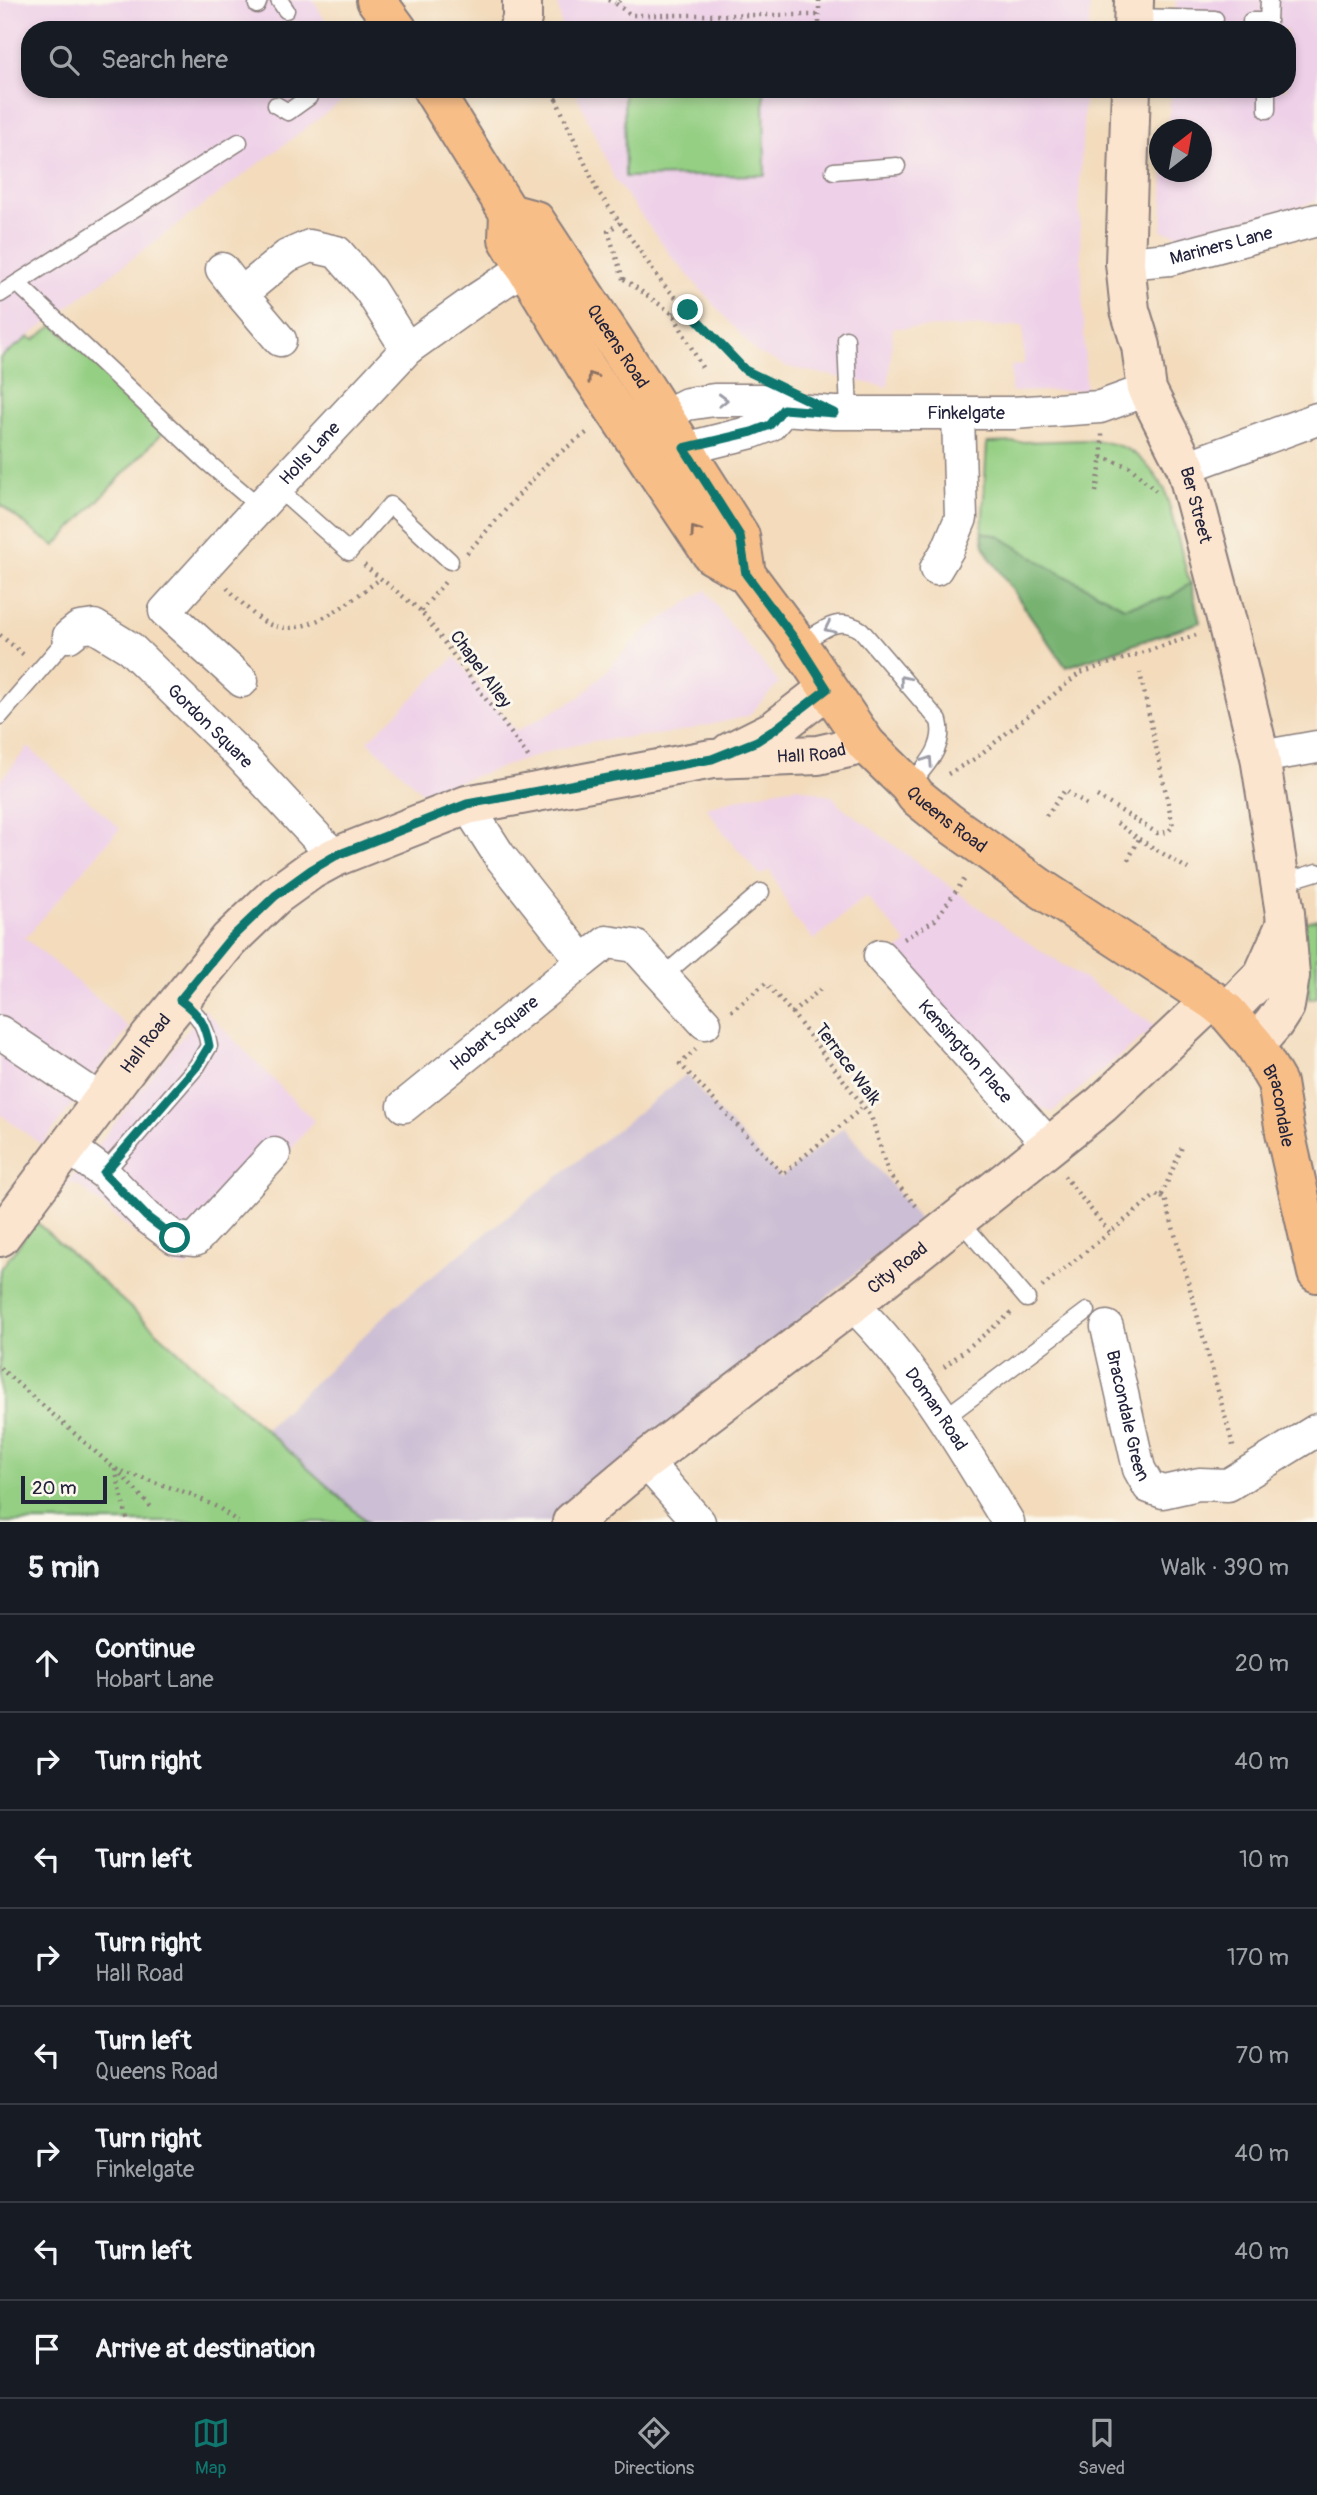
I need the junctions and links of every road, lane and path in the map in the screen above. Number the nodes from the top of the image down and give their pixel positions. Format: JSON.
{"nodes":[{"id":1,"x":376,"y":0,"type":"edge"},
{"id":2,"x":522,"y":0,"type":"edge"},
{"id":3,"x":608,"y":0,"type":"edge"},
{"id":4,"x":819,"y":0,"type":"edge"},
{"id":5,"x":1269,"y":0,"type":"edge"},
{"id":6,"x":618,"y":1,"type":"edge"},
{"id":7,"x":819,"y":15,"type":"junction"},
{"id":8,"x":1133,"y":15,"type":"edge"},
{"id":9,"x":1216,"y":19,"type":"dead end"},
{"id":10,"x":391,"y":21,"type":"edge"},
{"id":11,"x":521,"y":21,"type":"edge"},
{"id":12,"x":819,"y":21,"type":"edge"},
{"id":13,"x":1268,"y":21,"type":"edge"},
{"id":14,"x":303,"y":98,"type":"edge"},
{"id":15,"x":444,"y":98,"type":"edge"},
{"id":16,"x":1131,"y":98,"type":"edge"},
{"id":17,"x":1267,"y":98,"type":"edge"},
{"id":18,"x":556,"y":99,"type":"edge"},
{"id":19,"x":275,"y":105,"type":"dead end"},
{"id":20,"x":1267,"y":110,"type":"dead end"},
{"id":21,"x":239,"y":142,"type":"dead end"},
{"id":22,"x":897,"y":166,"type":"dead end"},
{"id":23,"x":834,"y":171,"type":"dead end"},
{"id":24,"x":1317,"y":220,"type":"edge"},
{"id":25,"x":620,"y":223,"type":"junction"},
{"id":26,"x":539,"y":258,"type":"junction"},
{"id":27,"x":1125,"y":263,"type":"junction"},
{"id":28,"x":222,"y":269,"type":"dead end"},
{"id":29,"x":624,"y":279,"type":"junction"},
{"id":30,"x":17,"y":283,"type":"junction"},
{"id":31,"x":613,"y":283,"type":"dead end"},
{"id":32,"x":0,"y":294,"type":"edge"},
{"id":33,"x":241,"y":294,"type":"junction"},
{"id":34,"x":688,"y":310,"type":"junction"},
{"id":35,"x":673,"y":314,"type":"junction"},
{"id":36,"x":846,"y":339,"type":"dead end"},
{"id":37,"x":280,"y":340,"type":"dead end"},
{"id":38,"x":407,"y":349,"type":"junction"},
{"id":39,"x":756,"y":376,"type":"dead end"},
{"id":40,"x":710,"y":382,"type":"dead end"},
{"id":41,"x":1147,"y":390,"type":"junction"},
{"id":42,"x":783,"y":409,"type":"junction"},
{"id":43,"x":849,"y":413,"type":"junction"},
{"id":44,"x":958,"y":414,"type":"junction"},
{"id":45,"x":663,"y":415,"type":"junction"},
{"id":46,"x":1317,"y":419,"type":"edge"},
{"id":47,"x":640,"y":441,"type":"junction"},
{"id":48,"x":1102,"y":441,"type":"dead end"},
{"id":49,"x":1102,"y":457,"type":"junction"},
{"id":50,"x":1186,"y":467,"type":"junction"},
{"id":51,"x":1096,"y":492,"type":"dead end"},
{"id":52,"x":268,"y":497,"type":"junction"},
{"id":53,"x":1160,"y":503,"type":"dead end"},
{"id":54,"x":349,"y":552,"type":"junction"},
{"id":55,"x":456,"y":560,"type":"joint"},
{"id":56,"x":205,"y":568,"type":"junction"},
{"id":57,"x":936,"y":569,"type":"dead end"},
{"id":58,"x":380,"y":579,"type":"junction"},
{"id":59,"x":446,"y":580,"type":"dead end"},
{"id":60,"x":421,"y":611,"type":"junction"},
{"id":61,"x":1225,"y":614,"type":"junction"},
{"id":62,"x":0,"y":635,"type":"edge"},
{"id":63,"x":69,"y":636,"type":"joint"},
{"id":64,"x":799,"y":645,"type":"junction"},
{"id":65,"x":41,"y":669,"type":"junction"},
{"id":66,"x":1140,"y":673,"type":"dead end"},
{"id":67,"x":242,"y":681,"type":"dead end"},
{"id":68,"x":827,"y":689,"type":"junction"},
{"id":69,"x":0,"y":716,"type":"edge"},
{"id":70,"x":866,"y":744,"type":"junction"},
{"id":71,"x":1317,"y":747,"type":"edge"},
{"id":72,"x":1260,"y":757,"type":"junction"},
{"id":73,"x":712,"y":759,"type":"junction"},
{"id":74,"x":924,"y":783,"type":"junction"},
{"id":75,"x":535,"y":791,"type":"junction"},
{"id":76,"x":1097,"y":796,"type":"dead end"},
{"id":77,"x":467,"y":804,"type":"junction"},
{"id":78,"x":1088,"y":806,"type":"dead end"},
{"id":79,"x":1046,"y":816,"type":"dead end"},
{"id":80,"x":1116,"y":823,"type":"dead end"},
{"id":81,"x":1139,"y":839,"type":"junction"},
{"id":82,"x":988,"y":850,"type":"junction"},
{"id":83,"x":335,"y":856,"type":"junction"},
{"id":84,"x":1127,"y":862,"type":"dead end"},
{"id":85,"x":1188,"y":869,"type":"dead end"},
{"id":86,"x":1317,"y":873,"type":"edge"},
{"id":87,"x":1281,"y":883,"type":"junction"},
{"id":88,"x":761,"y":892,"type":"dead end"},
{"id":89,"x":1286,"y":923,"type":"junction"},
{"id":90,"x":892,"y":948,"type":"joint"},
{"id":91,"x":583,"y":961,"type":"junction"},
{"id":92,"x":663,"y":976,"type":"junction"},
{"id":93,"x":823,"y":987,"type":"dead end"},
{"id":94,"x":180,"y":1000,"type":"junction"},
{"id":95,"x":1220,"y":1006,"type":"junction"},
{"id":96,"x":792,"y":1013,"type":"junction"},
{"id":97,"x":0,"y":1032,"type":"edge"},
{"id":98,"x":704,"y":1033,"type":"junction"},
{"id":99,"x":1255,"y":1045,"type":"junction"},
{"id":100,"x":102,"y":1101,"type":"junction"},
{"id":101,"x":404,"y":1106,"type":"dead end"},
{"id":102,"x":864,"y":1107,"type":"junction"},
{"id":103,"x":67,"y":1146,"type":"junction"},
{"id":104,"x":1182,"y":1147,"type":"dead end"},
{"id":105,"x":1046,"y":1148,"type":"junction"},
{"id":106,"x":274,"y":1154,"type":"dead end"},
{"id":107,"x":104,"y":1173,"type":"junction"},
{"id":108,"x":1161,"y":1197,"type":"junction"},
{"id":109,"x":949,"y":1225,"type":"junction"},
{"id":110,"x":1110,"y":1233,"type":"junction"},
{"id":111,"x":0,"y":1237,"type":"edge"},
{"id":112,"x":1317,"y":1273,"type":"edge"},
{"id":113,"x":1027,"y":1299,"type":"junction"},
{"id":114,"x":852,"y":1304,"type":"junction"},
{"id":115,"x":1097,"y":1319,"type":"joint"},
{"id":116,"x":0,"y":1368,"type":"edge"},
{"id":117,"x":920,"y":1387,"type":"junction"},
{"id":118,"x":943,"y":1419,"type":"junction"},
{"id":119,"x":1317,"y":1430,"type":"edge"},
{"id":120,"x":645,"y":1461,"type":"junction"},
{"id":121,"x":116,"y":1469,"type":"junction"},
{"id":122,"x":1242,"y":1476,"type":"junction"},
{"id":123,"x":152,"y":1508,"type":"dead end"},
{"id":124,"x":128,"y":1522,"type":"edge"},
{"id":125,"x":238,"y":1522,"type":"edge"},
{"id":126,"x":573,"y":1522,"type":"edge"},
{"id":127,"x":699,"y":1522,"type":"edge"},
{"id":128,"x":1008,"y":1522,"type":"edge"}],
"edges":[{"from":1,"to":10,"type":"main road"},
{"from":2,"to":11,"type":"street"},
{"from":3,"to":6,"type":"path"},
{"from":4,"to":7,"type":"path"},
{"from":5,"to":13,"type":"lane"},
{"from":6,"to":7,"type":"path"},
{"from":7,"to":12,"type":"path"},
{"from":8,"to":9,"type":"lane"},
{"from":14,"to":19,"type":"lane"},
{"from":15,"to":26,"type":"main road","name":"Queens Road"},
{"from":16,"to":27,"type":"street","name":"Ber Street"},
{"from":17,"to":20,"type":"lane"},
{"from":18,"to":25,"type":"path"},
{"from":21,"to":30,"type":"lane"},
{"from":22,"to":23,"type":"lane"},
{"from":24,"to":27,"type":"street","name":"Mariners Lane"},
{"from":25,"to":29,"type":"path"},
{"from":25,"to":34,"type":"path"},
{"from":26,"to":38,"type":"street","name":"Holls Lane"},
{"from":26,"to":45,"type":"main road","name":"Queens Road"},
{"from":47,"to":26,"type":"main road","name":"Queens Road","one_way":true},
{"from":27,"to":41,"type":"street","name":"Ber Street"},
{"from":28,"to":33,"type":"street"},
{"from":29,"to":31,"type":"path"},
{"from":29,"to":35,"type":"path"},
{"from":30,"to":32,"type":"lane"},
{"from":30,"to":52,"type":"lane"},
{"from":33,"to":37,"type":"street"},
{"from":33,"to":38,"type":"street"},
{"from":34,"to":35,"type":"path"},
{"from":34,"to":39,"type":"path"},
{"from":35,"to":40,"type":"path"},
{"from":36,"to":43,"type":"lane"},
{"from":38,"to":52,"type":"street","name":"Holls Lane"},
{"from":41,"to":44,"type":"street","name":"Finkelgate"},
{"from":41,"to":50,"type":"street","name":"Ber Street"},
{"from":42,"to":43,"type":"street","name":"Finkelgate"},
{"from":45,"to":42,"type":"street","name":"Finkelgate","one_way":true},
{"from":42,"to":47,"type":"street"},
{"from":43,"to":44,"type":"street","name":"Finkelgate"},
{"from":44,"to":57,"type":"street"},
{"from":45,"to":47,"type":"main road","name":"Queens Road"},
{"from":46,"to":50,"type":"street"},
{"from":47,"to":55,"type":"path"},
{"from":47,"to":64,"type":"main road","name":"Queens Road"},
{"from":48,"to":49,"type":"path"},
{"from":49,"to":51,"type":"path"},
{"from":49,"to":53,"type":"path"},
{"from":50,"to":61,"type":"street","name":"Ber Street"},
{"from":52,"to":54,"type":"lane"},
{"from":52,"to":56,"type":"street","name":"Holls Lane"},
{"from":54,"to":55,"type":"lane"},
{"from":54,"to":58,"type":"path","name":"Chapel Alley"},
{"from":56,"to":58,"type":"path"},
{"from":56,"to":67,"type":"street","name":"Holls Lane"},
{"from":58,"to":60,"type":"path","name":"Chapel Alley"},
{"from":59,"to":60,"type":"path"},
{"from":60,"to":75,"type":"path","name":"Chapel Alley"},
{"from":61,"to":72,"type":"street","name":"Ber Street"},
{"from":61,"to":74,"type":"path"},
{"from":62,"to":65,"type":"path"},
{"from":63,"to":65,"type":"lane"},
{"from":63,"to":83,"type":"street","name":"Gordon Square"},
{"from":64,"to":68,"type":"main road","name":"Queens Road"},
{"from":74,"to":64,"type":"lane","one_way":true},
{"from":65,"to":69,"type":"lane"},
{"from":66,"to":76,"type":"path"},
{"from":68,"to":70,"type":"main road","name":"Queens Road"},
{"from":68,"to":73,"type":"street","name":"Hall Road"},
{"from":70,"to":73,"type":"street","name":"Hall Road"},
{"from":70,"to":74,"type":"main road","name":"Queens Road"},
{"from":71,"to":72,"type":"street"},
{"from":72,"to":87,"type":"street","name":"Ber Street"},
{"from":73,"to":75,"type":"street","name":"Hall Road"},
{"from":74,"to":82,"type":"main road","name":"Queens Road"},
{"from":75,"to":77,"type":"street","name":"Hall Road"},
{"from":77,"to":83,"type":"street","name":"Hall Road"},
{"from":77,"to":91,"type":"street"},
{"from":78,"to":79,"type":"path"},
{"from":80,"to":81,"type":"path"},
{"from":81,"to":84,"type":"path"},
{"from":81,"to":85,"type":"path"},
{"from":82,"to":90,"type":"path"},
{"from":82,"to":95,"type":"main road","name":"Queens Road"},
{"from":83,"to":94,"type":"street","name":"Hall Road"},
{"from":86,"to":87,"type":"lane"},
{"from":87,"to":89,"type":"street","name":"Ber Street"},
{"from":88,"to":92,"type":"lane"},
{"from":89,"to":95,"type":"street"},
{"from":89,"to":99,"type":"street","name":"Ber Street"},
{"from":90,"to":105,"type":"street","name":"Kensington Place"},
{"from":91,"to":92,"type":"street","name":"Hobart Square"},
{"from":91,"to":101,"type":"street","name":"Hobart Square"},
{"from":92,"to":98,"type":"street","name":"Hobart Square"},
{"from":93,"to":96,"type":"path"},
{"from":94,"to":100,"type":"street","name":"Hall Road"},
{"from":94,"to":107,"type":"lane"},
{"from":95,"to":99,"type":"main road","name":"Bracondale"},
{"from":95,"to":105,"type":"street","name":"City Road"},
{"from":96,"to":98,"type":"path","name":"Terrace Walk"},
{"from":96,"to":102,"type":"path","name":"Terrace Walk"},
{"from":97,"to":100,"type":"street"},
{"from":98,"to":102,"type":"path"},
{"from":99,"to":112,"type":"main road","name":"Bracondale"},
{"from":100,"to":103,"type":"street","name":"Hall Road"},
{"from":102,"to":109,"type":"path","name":"Terrace Walk"},
{"from":103,"to":107,"type":"street"},
{"from":103,"to":111,"type":"street","name":"Hall Road"},
{"from":104,"to":108,"type":"path"},
{"from":105,"to":109,"type":"street","name":"City Road"},
{"from":105,"to":110,"type":"path"},
{"from":106,"to":107,"type":"street"},
{"from":108,"to":110,"type":"path"},
{"from":108,"to":122,"type":"path"},
{"from":109,"to":113,"type":"lane"},
{"from":109,"to":114,"type":"street","name":"City Road"},
{"from":110,"to":113,"type":"path"},
{"from":113,"to":117,"type":"path"},
{"from":114,"to":117,"type":"street","name":"Doman Road"},
{"from":114,"to":120,"type":"street","name":"City Road"},
{"from":115,"to":118,"type":"lane"},
{"from":115,"to":122,"type":"street","name":"Bracondale Green"},
{"from":116,"to":121,"type":"path"},
{"from":117,"to":118,"type":"street","name":"Doman Road"},
{"from":118,"to":128,"type":"street","name":"Doman Road"},
{"from":119,"to":122,"type":"street","name":"Bracondale Green"},
{"from":120,"to":126,"type":"street","name":"City Road"},
{"from":120,"to":127,"type":"street"},
{"from":121,"to":123,"type":"path"},
{"from":121,"to":124,"type":"path"},
{"from":121,"to":125,"type":"path"}]}
